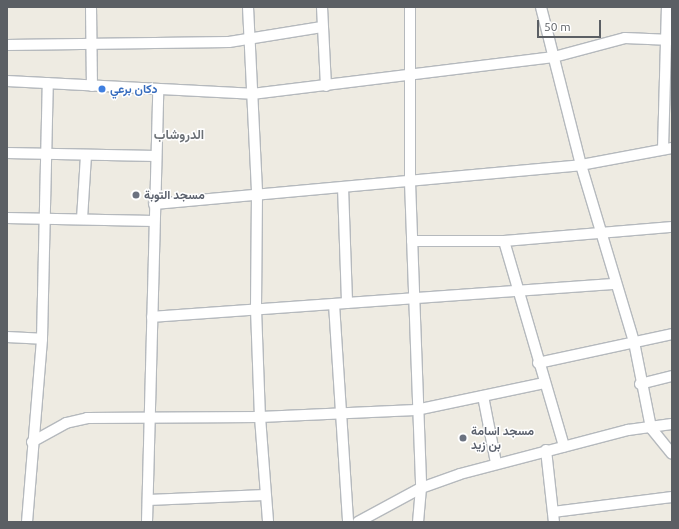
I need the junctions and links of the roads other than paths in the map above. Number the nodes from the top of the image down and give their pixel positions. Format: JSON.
{"nodes":[{"id":1,"x":91,"y":7,"type":"edge"},
{"id":2,"x":248,"y":7,"type":"edge"},
{"id":3,"x":322,"y":7,"type":"edge"},
{"id":4,"x":410,"y":7,"type":"edge"},
{"id":5,"x":541,"y":7,"type":"edge"},
{"id":6,"x":667,"y":7,"type":"edge"},
{"id":7,"x":322,"y":27,"type":"junction"},
{"id":8,"x":669,"y":39,"type":"edge"},
{"id":9,"x":250,"y":40,"type":"junction"},
{"id":10,"x":7,"y":45,"type":"edge"},
{"id":11,"x":92,"y":46,"type":"junction"},
{"id":12,"x":554,"y":57,"type":"junction"},
{"id":13,"x":411,"y":76,"type":"junction"},
{"id":14,"x":7,"y":81,"type":"edge"},
{"id":15,"x":48,"y":83,"type":"junction"},
{"id":16,"x":92,"y":86,"type":"junction"},
{"id":17,"x":326,"y":86,"type":"junction"},
{"id":18,"x":158,"y":90,"type":"junction"},
{"id":19,"x":252,"y":94,"type":"junction"},
{"id":20,"x":668,"y":149,"type":"edge"},
{"id":21,"x":7,"y":153,"type":"edge"},
{"id":22,"x":46,"y":154,"type":"junction"},
{"id":23,"x":86,"y":155,"type":"junction"},
{"id":24,"x":156,"y":156,"type":"junction"},
{"id":25,"x":581,"y":165,"type":"junction"},
{"id":26,"x":410,"y":182,"type":"junction"},
{"id":27,"x":343,"y":187,"type":"junction"},
{"id":28,"x":257,"y":193,"type":"junction"},
{"id":29,"x":154,"y":204,"type":"junction"},
{"id":30,"x":7,"y":218,"type":"edge"},
{"id":31,"x":45,"y":218,"type":"junction"},
{"id":32,"x":82,"y":219,"type":"junction"},
{"id":33,"x":154,"y":221,"type":"junction"},
{"id":34,"x":672,"y":227,"type":"edge"},
{"id":35,"x":601,"y":235,"type":"junction"},
{"id":36,"x":412,"y":241,"type":"junction"},
{"id":37,"x":504,"y":241,"type":"junction"},
{"id":38,"x":615,"y":284,"type":"junction"},
{"id":39,"x":517,"y":293,"type":"junction"},
{"id":40,"x":415,"y":298,"type":"junction"},
{"id":41,"x":347,"y":303,"type":"junction"},
{"id":42,"x":334,"y":304,"type":"junction"},
{"id":43,"x":256,"y":309,"type":"junction"},
{"id":44,"x":152,"y":317,"type":"junction"},
{"id":45,"x":672,"y":334,"type":"edge"},
{"id":46,"x":7,"y":337,"type":"edge"},
{"id":47,"x":42,"y":339,"type":"junction"},
{"id":48,"x":634,"y":342,"type":"junction"},
{"id":49,"x":538,"y":363,"type":"junction"},
{"id":50,"x":672,"y":376,"type":"edge"},
{"id":51,"x":544,"y":383,"type":"junction"},
{"id":52,"x":640,"y":384,"type":"junction"},
{"id":53,"x":483,"y":396,"type":"junction"},
{"id":54,"x":416,"y":410,"type":"junction"},
{"id":55,"x":338,"y":413,"type":"junction"},
{"id":56,"x":260,"y":417,"type":"junction"},
{"id":57,"x":149,"y":418,"type":"junction"},
{"id":58,"x":672,"y":424,"type":"edge"},
{"id":59,"x":651,"y":428,"type":"junction"},
{"id":60,"x":32,"y":442,"type":"junction"},
{"id":61,"x":564,"y":446,"type":"junction"},
{"id":62,"x":546,"y":450,"type":"junction"},
{"id":63,"x":672,"y":454,"type":"edge"},
{"id":64,"x":496,"y":463,"type":"junction"},
{"id":65,"x":421,"y":488,"type":"junction"},
{"id":66,"x":265,"y":495,"type":"junction"},
{"id":67,"x":672,"y":496,"type":"edge"},
{"id":68,"x":148,"y":500,"type":"junction"},
{"id":69,"x":554,"y":517,"type":"edge"},
{"id":70,"x":27,"y":522,"type":"edge"},
{"id":71,"x":148,"y":522,"type":"edge"},
{"id":72,"x":268,"y":522,"type":"edge"},
{"id":73,"x":348,"y":522,"type":"edge"},
{"id":74,"x":358,"y":522,"type":"edge"},
{"id":75,"x":418,"y":522,"type":"edge"}],
"edges":[{"from":1,"to":11,"type":"street"},
{"from":2,"to":9,"type":"street"},
{"from":3,"to":7,"type":"street"},
{"from":4,"to":13,"type":"street"},
{"from":5,"to":12,"type":"street"},
{"from":6,"to":8,"type":"street"},
{"from":7,"to":9,"type":"street"},
{"from":7,"to":17,"type":"street"},
{"from":8,"to":12,"type":"street"},
{"from":8,"to":20,"type":"street"},
{"from":9,"to":11,"type":"street"},
{"from":9,"to":19,"type":"street"},
{"from":10,"to":11,"type":"street"},
{"from":11,"to":16,"type":"street"},
{"from":12,"to":13,"type":"street"},
{"from":12,"to":25,"type":"street"},
{"from":13,"to":17,"type":"street"},
{"from":13,"to":26,"type":"street"},
{"from":14,"to":15,"type":"street"},
{"from":15,"to":16,"type":"street"},
{"from":15,"to":22,"type":"street"},
{"from":16,"to":18,"type":"street"},
{"from":17,"to":19,"type":"street"},
{"from":18,"to":19,"type":"street"},
{"from":18,"to":24,"type":"street"},
{"from":19,"to":28,"type":"street"},
{"from":20,"to":25,"type":"street"},
{"from":21,"to":22,"type":"street"},
{"from":22,"to":23,"type":"street"},
{"from":22,"to":31,"type":"street"},
{"from":23,"to":24,"type":"street"},
{"from":23,"to":32,"type":"street"},
{"from":24,"to":29,"type":"street"},
{"from":25,"to":26,"type":"street"},
{"from":25,"to":35,"type":"street"},
{"from":26,"to":27,"type":"street"},
{"from":26,"to":36,"type":"street"},
{"from":27,"to":28,"type":"street"},
{"from":27,"to":41,"type":"street"},
{"from":28,"to":29,"type":"street"},
{"from":28,"to":43,"type":"street"},
{"from":29,"to":33,"type":"street"},
{"from":30,"to":31,"type":"street"},
{"from":31,"to":32,"type":"street"},
{"from":31,"to":47,"type":"street"},
{"from":32,"to":33,"type":"street"},
{"from":33,"to":44,"type":"street"},
{"from":34,"to":35,"type":"street"},
{"from":35,"to":37,"type":"street"},
{"from":35,"to":38,"type":"street"},
{"from":36,"to":37,"type":"street"},
{"from":36,"to":40,"type":"street"},
{"from":37,"to":39,"type":"street"},
{"from":38,"to":39,"type":"street"},
{"from":38,"to":48,"type":"street"},
{"from":39,"to":40,"type":"street"},
{"from":39,"to":49,"type":"street"},
{"from":40,"to":41,"type":"street"},
{"from":40,"to":54,"type":"street"},
{"from":41,"to":42,"type":"street"},
{"from":42,"to":43,"type":"street"},
{"from":42,"to":55,"type":"street"},
{"from":43,"to":44,"type":"street"},
{"from":43,"to":56,"type":"street"},
{"from":44,"to":57,"type":"street"},
{"from":45,"to":48,"type":"street"},
{"from":46,"to":47,"type":"street"},
{"from":47,"to":60,"type":"street"},
{"from":48,"to":49,"type":"street"},
{"from":48,"to":52,"type":"street"},
{"from":49,"to":51,"type":"street"},
{"from":50,"to":52,"type":"street"},
{"from":51,"to":53,"type":"street"},
{"from":51,"to":61,"type":"street"},
{"from":52,"to":59,"type":"street"},
{"from":53,"to":54,"type":"street"},
{"from":53,"to":64,"type":"street"},
{"from":54,"to":55,"type":"street"},
{"from":54,"to":65,"type":"street"},
{"from":55,"to":56,"type":"street"},
{"from":55,"to":73,"type":"street"},
{"from":56,"to":57,"type":"street"},
{"from":56,"to":66,"type":"street"},
{"from":57,"to":60,"type":"street"},
{"from":57,"to":68,"type":"street"},
{"from":58,"to":59,"type":"street"},
{"from":59,"to":61,"type":"street"},
{"from":59,"to":63,"type":"street"},
{"from":60,"to":70,"type":"street"},
{"from":61,"to":62,"type":"street"},
{"from":62,"to":64,"type":"street"},
{"from":62,"to":69,"type":"street"},
{"from":64,"to":65,"type":"street"},
{"from":65,"to":74,"type":"street"},
{"from":65,"to":75,"type":"street"},
{"from":66,"to":68,"type":"street"},
{"from":66,"to":72,"type":"street"},
{"from":67,"to":69,"type":"street"},
{"from":68,"to":71,"type":"street"}]}
